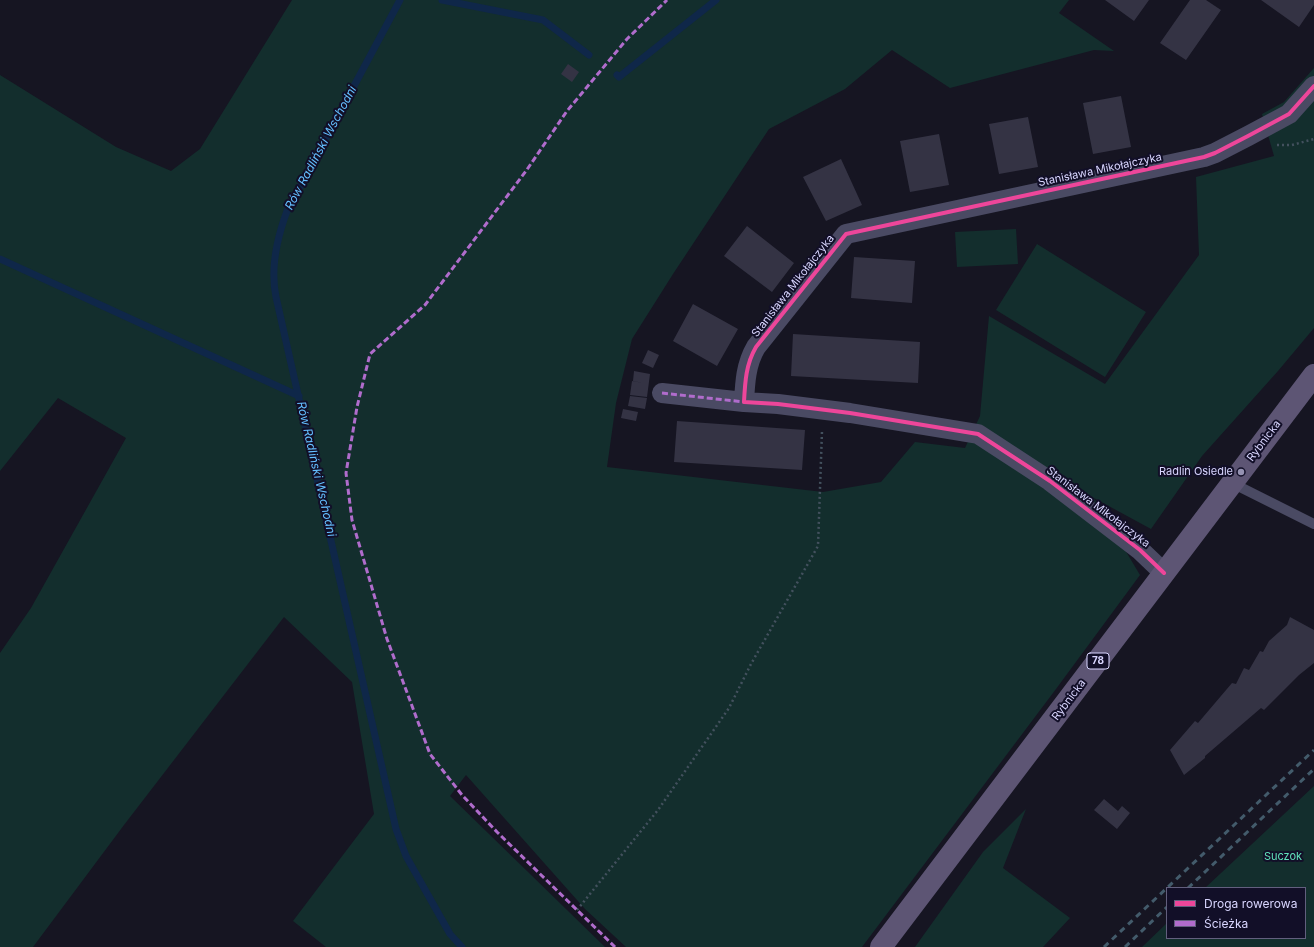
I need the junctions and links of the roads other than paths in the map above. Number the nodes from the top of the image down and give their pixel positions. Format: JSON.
{"nodes":[{"id":1,"x":1314,"y":86,"type":"edge"},
{"id":2,"x":1314,"y":375,"type":"edge"},
{"id":3,"x":662,"y":393,"type":"dead end"},
{"id":4,"x":744,"y":402,"type":"junction"},
{"id":5,"x":1232,"y":484,"type":"junction"},
{"id":6,"x":1314,"y":524,"type":"edge"},
{"id":7,"x":1164,"y":573,"type":"junction"},
{"id":8,"x":881,"y":947,"type":"edge"}],
"edges":[{"from":1,"to":4,"type":"street","name":"Stanisława Mikołajczyka"},
{"from":2,"to":5,"type":"main road","name":"Rybnicka","number":"78"},
{"from":3,"to":4,"type":"street"},
{"from":4,"to":7,"type":"street","name":"Stanisława Mikołajczyka"},
{"from":5,"to":6,"type":"lane"},
{"from":5,"to":7,"type":"main road","name":"Rybnicka","number":"78"},
{"from":7,"to":8,"type":"main road","name":"Rybnicka","number":"78"}]}
